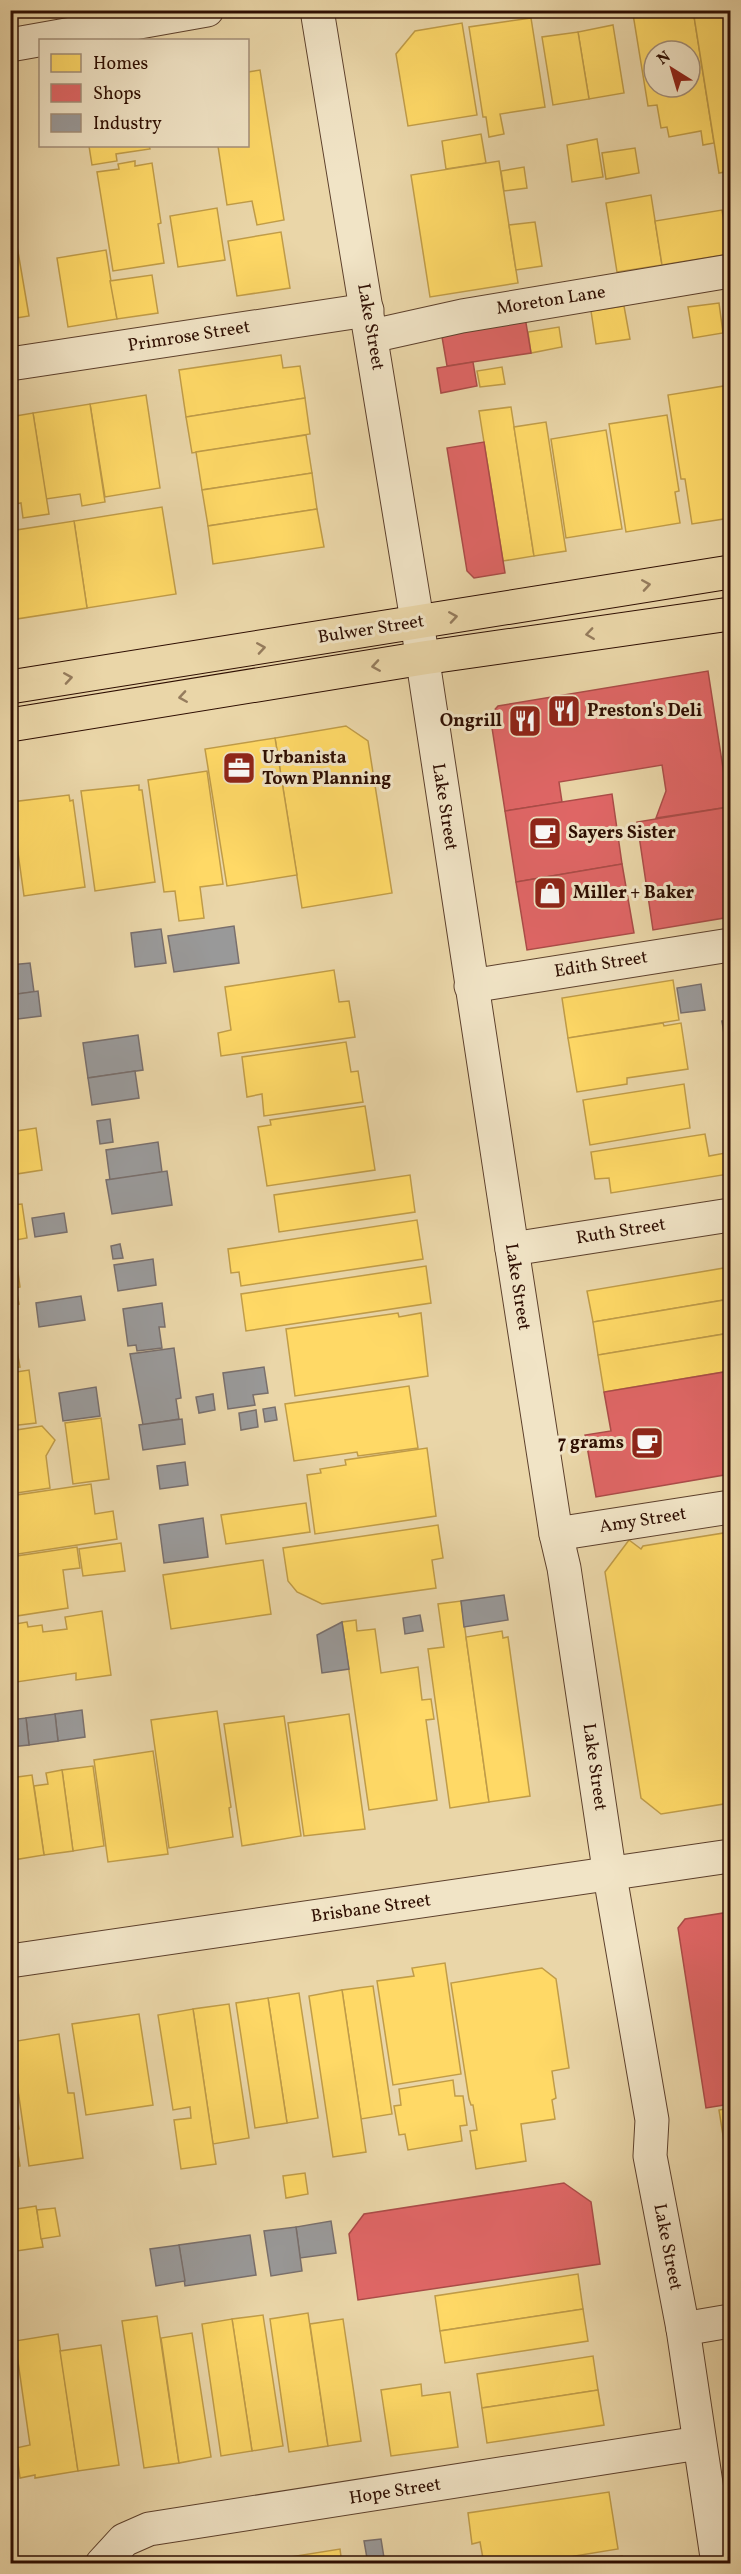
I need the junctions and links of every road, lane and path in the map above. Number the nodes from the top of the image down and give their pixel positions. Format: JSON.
{"nodes":[{"id":1,"x":207,"y":10,"type":"edge"},
{"id":2,"x":317,"y":10,"type":"edge"},
{"id":3,"x":44,"y":39,"type":"edge"},
{"id":4,"x":39,"y":40,"type":"edge"},
{"id":5,"x":10,"y":45,"type":"edge"},
{"id":6,"x":730,"y":271,"type":"edge"},
{"id":7,"x":370,"y":323,"type":"junction"},
{"id":8,"x":10,"y":364,"type":"edge"},
{"id":9,"x":730,"y":572,"type":"edge"},
{"id":10,"x":730,"y":614,"type":"edge"},
{"id":11,"x":418,"y":622,"type":"junction"},
{"id":12,"x":423,"y":658,"type":"junction"},
{"id":13,"x":10,"y":687,"type":"edge"},
{"id":14,"x":10,"y":726,"type":"edge"},
{"id":15,"x":730,"y":945,"type":"edge"},
{"id":16,"x":471,"y":986,"type":"junction"},
{"id":17,"x":730,"y":1215,"type":"edge"},
{"id":18,"x":512,"y":1249,"type":"junction"},
{"id":19,"x":730,"y":1507,"type":"edge"},
{"id":20,"x":556,"y":1534,"type":"junction"},
{"id":21,"x":730,"y":1857,"type":"edge"},
{"id":22,"x":610,"y":1875,"type":"junction"},
{"id":23,"x":10,"y":1960,"type":"edge"},
{"id":24,"x":730,"y":2321,"type":"edge"},
{"id":25,"x":683,"y":2329,"type":"junction"},
{"id":26,"x":699,"y":2443,"type":"junction"},
{"id":27,"x":102,"y":2564,"type":"edge"},
{"id":28,"x":718,"y":2564,"type":"edge"}],
"edges":[{"from":1,"to":3,"type":"street"},
{"from":2,"to":7,"type":"street","name":"Lake Street"},
{"from":4,"to":5,"type":"street"},
{"from":6,"to":7,"type":"street","name":"Moreton Lane"},
{"from":7,"to":8,"type":"street","name":"Primrose Street"},
{"from":7,"to":11,"type":"street","name":"Lake Street"},
{"from":11,"to":9,"type":"main road","name":"Bulwer Street","one_way":true},
{"from":10,"to":12,"type":"main road","name":"Bulwer Street","one_way":true},
{"from":11,"to":12,"type":"street","name":"Lake Street"},
{"from":13,"to":11,"type":"main road","name":"Bulwer Street","one_way":true},
{"from":12,"to":14,"type":"main road","name":"Bulwer Street","one_way":true},
{"from":12,"to":16,"type":"street","name":"Lake Street"},
{"from":15,"to":16,"type":"street","name":"Edith Street"},
{"from":16,"to":18,"type":"street","name":"Lake Street"},
{"from":17,"to":18,"type":"street","name":"Ruth Street"},
{"from":18,"to":20,"type":"street","name":"Lake Street"},
{"from":19,"to":20,"type":"street","name":"Amy Street"},
{"from":20,"to":22,"type":"street","name":"Lake Street"},
{"from":21,"to":22,"type":"street","name":"Brisbane Street"},
{"from":22,"to":23,"type":"street","name":"Brisbane Street"},
{"from":22,"to":25,"type":"street","name":"Lake Street"},
{"from":24,"to":25,"type":"street"},
{"from":25,"to":26,"type":"street","name":"Lake Street"},
{"from":26,"to":27,"type":"street","name":"Hope Street"},
{"from":26,"to":28,"type":"street","name":"Lake Street"}]}
